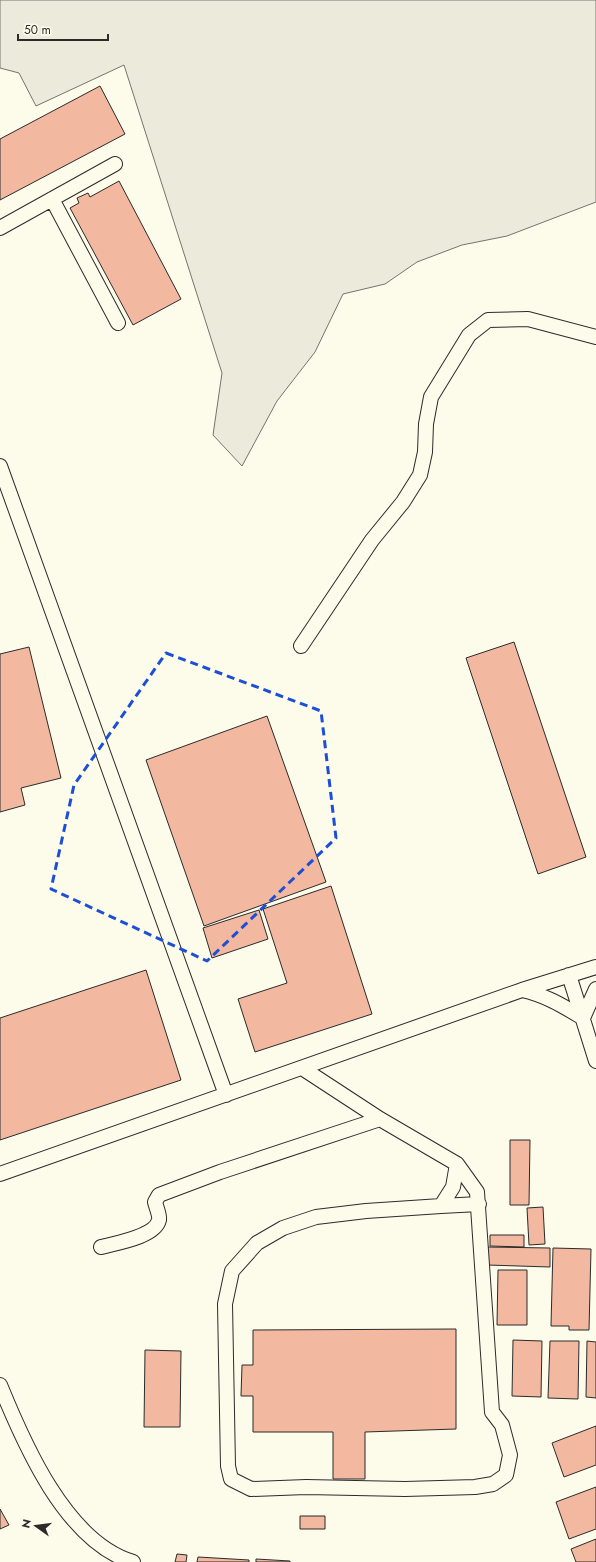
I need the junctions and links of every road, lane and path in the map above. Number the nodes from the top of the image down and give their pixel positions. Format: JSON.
{"nodes":[{"id":1,"x":115,"y":164,"type":"dead end"},
{"id":2,"x":52,"y":199,"type":"junction"},
{"id":3,"x":0,"y":228,"type":"edge"},
{"id":4,"x":118,"y":323,"type":"dead end"},
{"id":5,"x":596,"y":337,"type":"edge"},
{"id":6,"x":0,"y":466,"type":"edge"},
{"id":7,"x":301,"y":646,"type":"dead end"},
{"id":8,"x":596,"y":967,"type":"edge"},
{"id":9,"x":569,"y":975,"type":"junction"},
{"id":10,"x":596,"y":989,"type":"edge"},
{"id":11,"x":522,"y":990,"type":"junction"},
{"id":12,"x":583,"y":1018,"type":"junction"},
{"id":13,"x":596,"y":1061,"type":"edge"},
{"id":14,"x":302,"y":1068,"type":"junction"},
{"id":15,"x":226,"y":1095,"type":"junction"},
{"id":16,"x":380,"y":1119,"type":"junction"},
{"id":17,"x":457,"y":1164,"type":"junction"},
{"id":18,"x":0,"y":1174,"type":"edge"},
{"id":19,"x":479,"y":1204,"type":"junction"},
{"id":20,"x":441,"y":1206,"type":"junction"},
{"id":21,"x":101,"y":1247,"type":"dead end"},
{"id":22,"x":0,"y":1385,"type":"edge"},
{"id":23,"x":133,"y":1562,"type":"edge"}],
"edges":[{"from":1,"to":2,"type":"street"},
{"from":2,"to":3,"type":"street"},
{"from":2,"to":4,"type":"street"},
{"from":5,"to":7,"type":"street"},
{"from":6,"to":15,"type":"street"},
{"from":8,"to":9,"type":"street"},
{"from":9,"to":11,"type":"street"},
{"from":9,"to":12,"type":"street"},
{"from":10,"to":12,"type":"street"},
{"from":11,"to":12,"type":"street"},
{"from":11,"to":14,"type":"street"},
{"from":12,"to":13,"type":"street"},
{"from":14,"to":15,"type":"street"},
{"from":14,"to":16,"type":"street"},
{"from":15,"to":18,"type":"street"},
{"from":16,"to":17,"type":"street"},
{"from":16,"to":21,"type":"street"},
{"from":17,"to":19,"type":"street"},
{"from":17,"to":20,"type":"street"},
{"from":19,"to":20,"type":"street"},
{"from":19,"to":20,"type":"street"},
{"from":22,"to":23,"type":"street"}]}
